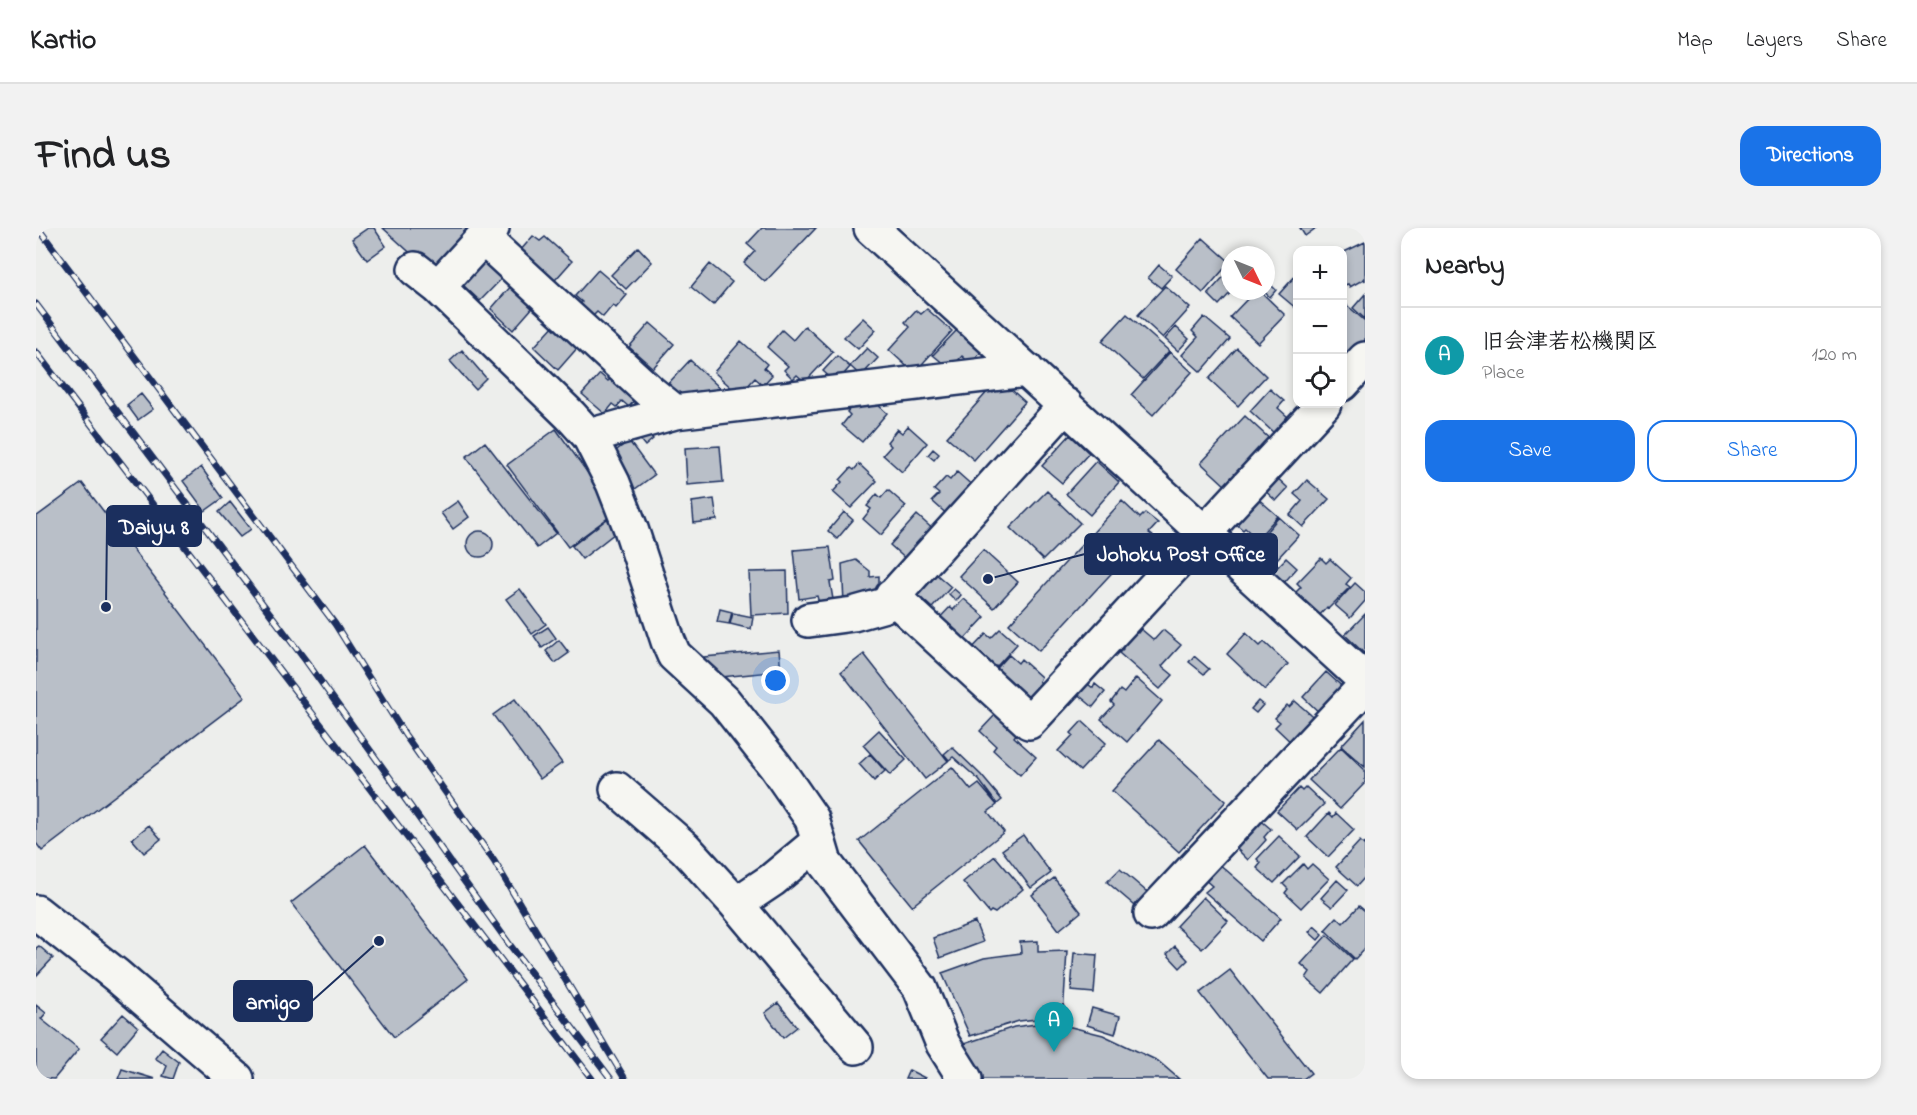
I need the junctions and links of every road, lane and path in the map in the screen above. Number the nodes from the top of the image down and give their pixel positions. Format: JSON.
{"nodes":[{"id":1,"x":871,"y":228,"type":"edge"},
{"id":2,"x":488,"y":233,"type":"edge"},
{"id":3,"x":1365,"y":359,"type":"edge"},
{"id":4,"x":1027,"y":370,"type":"junction"},
{"id":5,"x":1347,"y":379,"type":"edge"},
{"id":6,"x":1066,"y":405,"type":"junction"},
{"id":7,"x":1320,"y":408,"type":"edge"},
{"id":8,"x":675,"y":412,"type":"junction"},
{"id":9,"x":589,"y":436,"type":"junction"},
{"id":10,"x":1203,"y":534,"type":"junction"},
{"id":11,"x":892,"y":596,"type":"junction"},
{"id":12,"x":809,"y":620,"type":"dead end"},
{"id":13,"x":1365,"y":680,"type":"edge"},
{"id":14,"x":1365,"y":686,"type":"edge"},
{"id":15,"x":617,"y":789,"type":"dead end"},
{"id":16,"x":818,"y":842,"type":"junction"},
{"id":17,"x":736,"y":904,"type":"junction"},
{"id":18,"x":36,"y":912,"type":"edge"},
{"id":19,"x":1151,"y":914,"type":"dead end"},
{"id":20,"x":855,"y":1047,"type":"dead end"},
{"id":21,"x":237,"y":1079,"type":"edge"},
{"id":22,"x":965,"y":1079,"type":"edge"}],
"edges":[{"from":1,"to":4,"type":"street"},
{"from":2,"to":8,"type":"street"},
{"from":2,"to":9,"type":"street"},
{"from":3,"to":5,"type":"street"},
{"from":4,"to":6,"type":"street"},
{"from":4,"to":8,"type":"street"},
{"from":6,"to":10,"type":"street"},
{"from":6,"to":11,"type":"street"},
{"from":7,"to":10,"type":"street"},
{"from":8,"to":9,"type":"street"},
{"from":9,"to":16,"type":"street"},
{"from":10,"to":11,"type":"street"},
{"from":10,"to":13,"type":"street"},
{"from":11,"to":12,"type":"street"},
{"from":14,"to":19,"type":"street"},
{"from":15,"to":17,"type":"street"},
{"from":16,"to":17,"type":"street"},
{"from":16,"to":22,"type":"street"},
{"from":17,"to":20,"type":"street"},
{"from":18,"to":21,"type":"street"}]}
